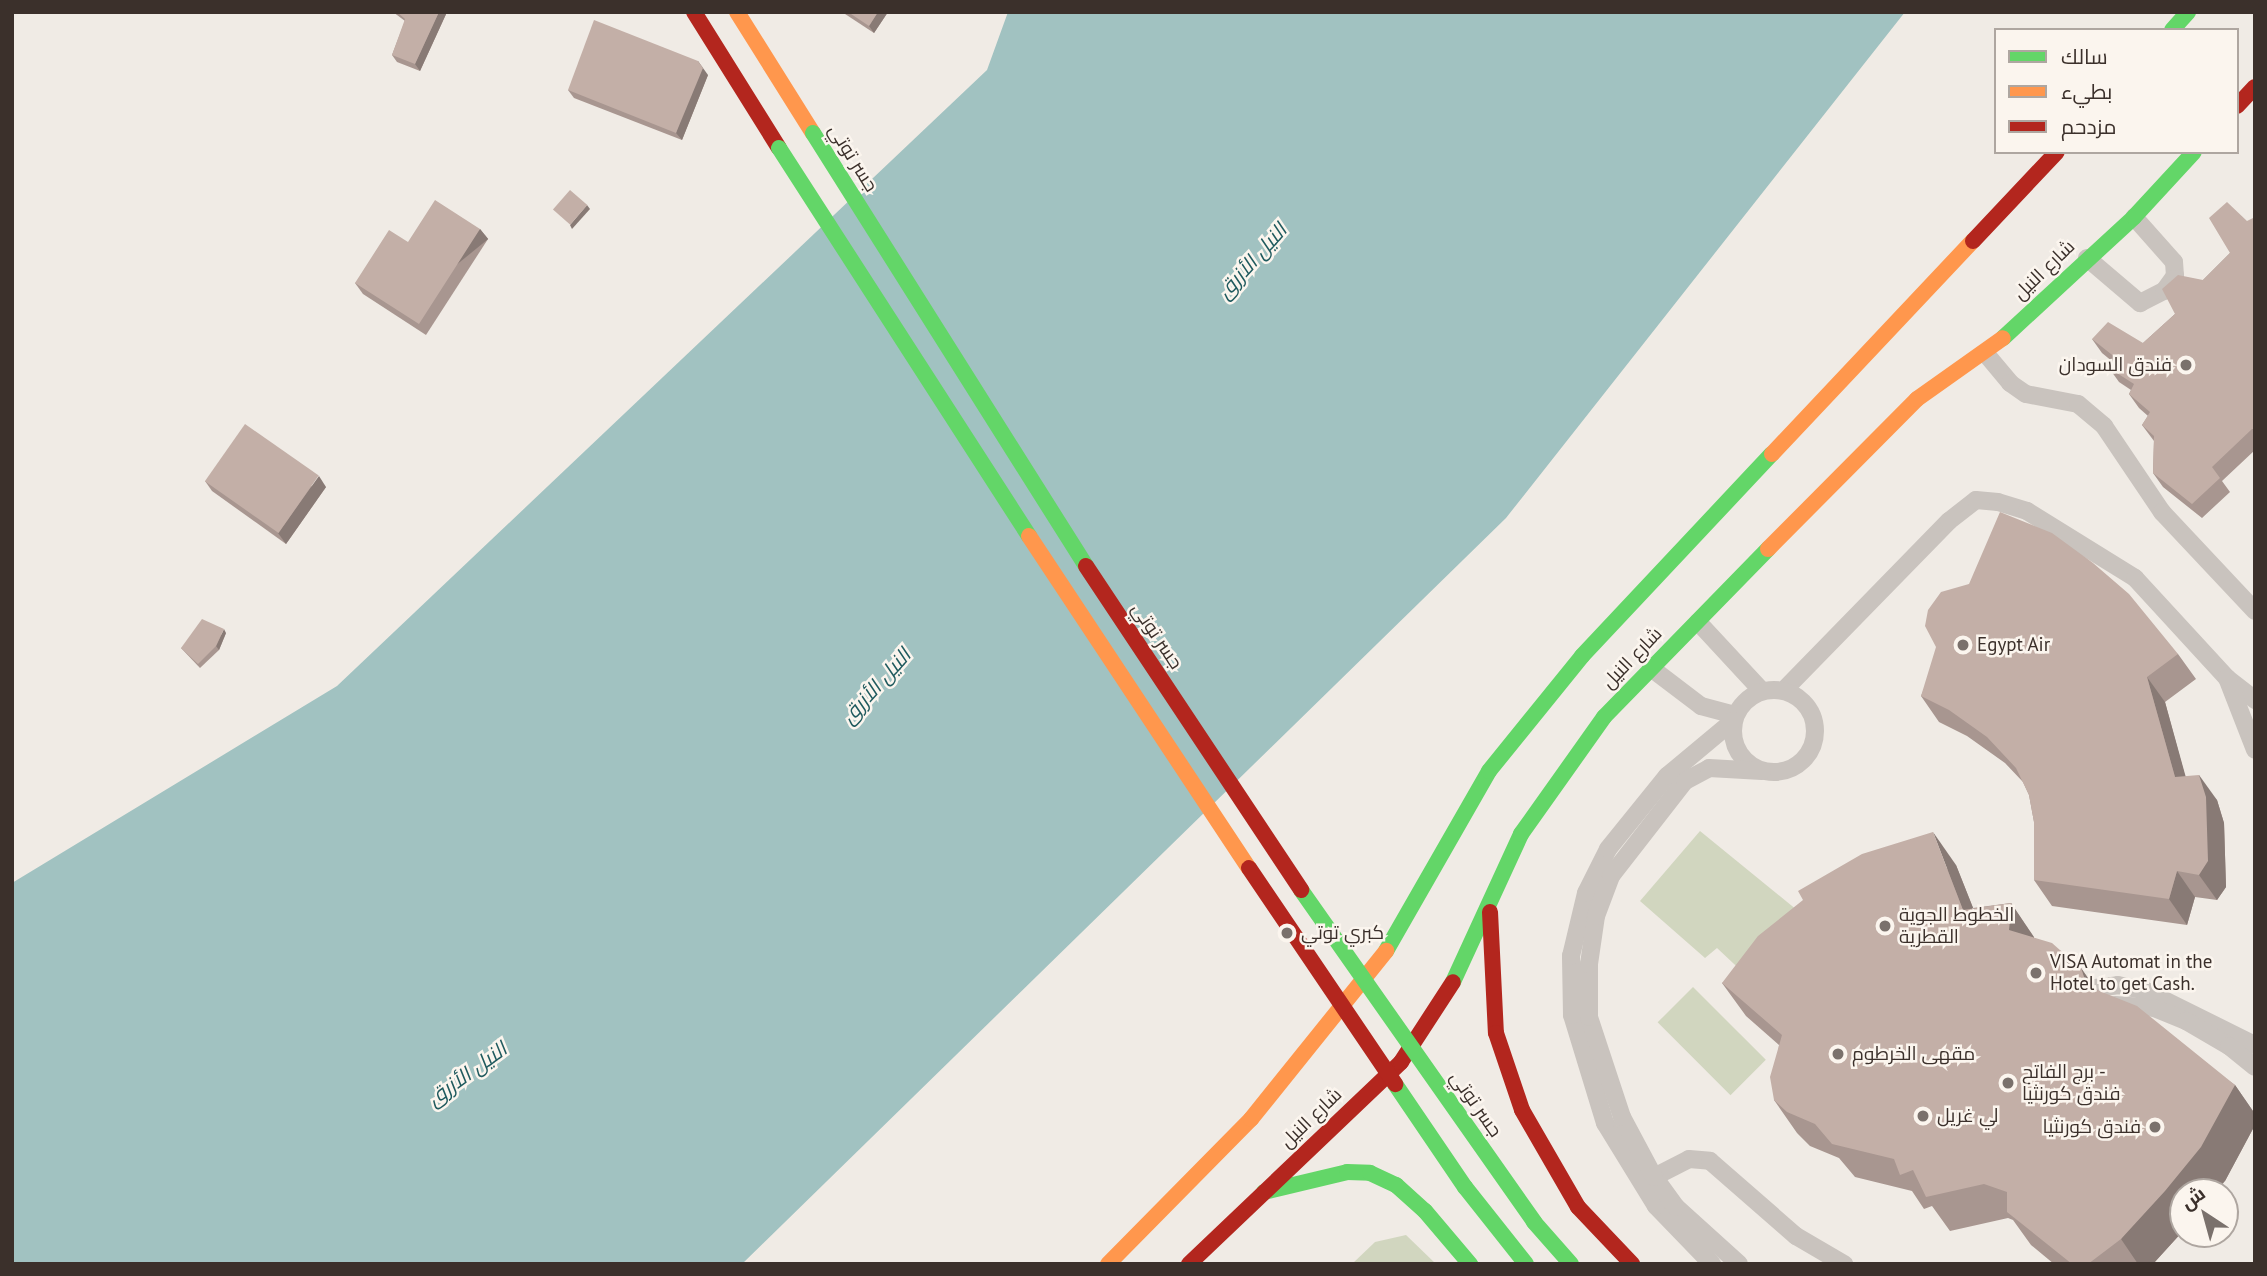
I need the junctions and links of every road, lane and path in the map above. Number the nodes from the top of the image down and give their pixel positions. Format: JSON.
{"nodes":[{"id":1,"x":694,"y":12,"type":"edge"},
{"id":2,"x":737,"y":12,"type":"edge"},
{"id":3,"x":2189,"y":12,"type":"edge"},
{"id":4,"x":2174,"y":28,"type":"edge"},
{"id":5,"x":2255,"y":87,"type":"edge"},
{"id":6,"x":2239,"y":104,"type":"edge"},
{"id":7,"x":2055,"y":154,"type":"edge"},
{"id":8,"x":2192,"y":154,"type":"edge"},
{"id":9,"x":2134,"y":217,"type":"junction"},
{"id":10,"x":2087,"y":258,"type":"junction"},
{"id":11,"x":1986,"y":354,"type":"junction"},
{"id":12,"x":2255,"y":611,"type":"edge"},
{"id":13,"x":1698,"y":622,"type":"junction"},
{"id":14,"x":1651,"y":668,"type":"junction"},
{"id":15,"x":2227,"y":678,"type":"junction"},
{"id":16,"x":1784,"y":690,"type":"junction"},
{"id":17,"x":1762,"y":691,"type":"junction"},
{"id":18,"x":2255,"y":701,"type":"edge"},
{"id":19,"x":1734,"y":718,"type":"junction"},
{"id":20,"x":2255,"y":750,"type":"edge"},
{"id":21,"x":1762,"y":771,"type":"junction"},
{"id":22,"x":1490,"y":893,"type":"junction"},
{"id":23,"x":2095,"y":988,"type":"edge"},
{"id":24,"x":2115,"y":1005,"type":"edge"},
{"id":25,"x":2255,"y":1045,"type":"edge"},
{"id":26,"x":2255,"y":1067,"type":"edge"},
{"id":27,"x":1654,"y":1177,"type":"junction"},
{"id":28,"x":1264,"y":1192,"type":"junction"},
{"id":29,"x":1108,"y":1264,"type":"edge"},
{"id":30,"x":1189,"y":1264,"type":"edge"},
{"id":31,"x":1470,"y":1264,"type":"edge"},
{"id":32,"x":1526,"y":1264,"type":"edge"},
{"id":33,"x":1571,"y":1264,"type":"edge"},
{"id":34,"x":1632,"y":1264,"type":"edge"},
{"id":35,"x":1712,"y":1264,"type":"edge"},
{"id":36,"x":1739,"y":1264,"type":"edge"},
{"id":37,"x":1844,"y":1264,"type":"edge"}],
"edges":[{"from":1,"to":32,"type":"main road","bridge":true},
{"from":2,"to":33,"type":"main road","name":"جسر توتي","bridge":true},
{"from":3,"to":4,"type":"main road"},
{"from":5,"to":6,"type":"main road"},
{"from":7,"to":29,"type":"main road","name":"شارع النيل"},
{"from":8,"to":9,"type":"main road","name":"شارع النيل"},
{"from":9,"to":10,"type":"main road","name":"شارع النيل"},
{"from":9,"to":10,"type":"lane"},
{"from":10,"to":11,"type":"main road","name":"شارع النيل"},
{"from":11,"to":12,"type":"lane"},
{"from":11,"to":13,"type":"main road","name":"شارع النيل"},
{"from":13,"to":14,"type":"main road","name":"شارع النيل"},
{"from":13,"to":17,"type":"lane"},
{"from":14,"to":19,"type":"lane"},
{"from":14,"to":22,"type":"main road","name":"شارع النيل"},
{"from":15,"to":16,"type":"lane"},
{"from":15,"to":18,"type":"lane"},
{"from":15,"to":20,"type":"lane"},
{"from":16,"to":17,"type":"lane"},
{"from":16,"to":21,"type":"lane"},
{"from":17,"to":19,"type":"lane"},
{"from":19,"to":21,"type":"lane"},
{"from":19,"to":35,"type":"lane"},
{"from":21,"to":27,"type":"lane"},
{"from":22,"to":28,"type":"main road","name":"شارع النيل"},
{"from":22,"to":34,"type":"main road"},
{"from":23,"to":25,"type":"lane"},
{"from":24,"to":26,"type":"lane"},
{"from":27,"to":36,"type":"lane"},
{"from":27,"to":37,"type":"lane"},
{"from":28,"to":30,"type":"main road","name":"شارع النيل"},
{"from":28,"to":31,"type":"main road"}]}
